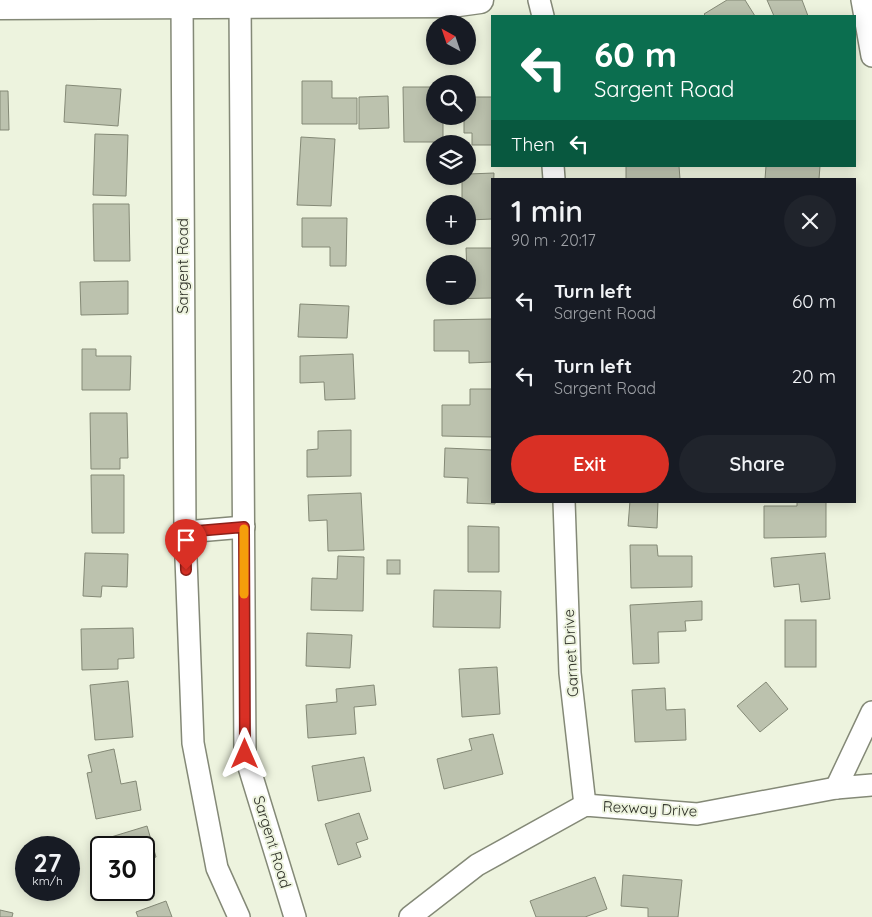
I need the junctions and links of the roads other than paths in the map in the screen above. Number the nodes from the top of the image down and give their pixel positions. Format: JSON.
{"nodes":[{"id":1,"x":480,"y":0,"type":"edge"},
{"id":2,"x":539,"y":0,"type":"edge"},
{"id":3,"x":862,"y":0,"type":"edge"},
{"id":4,"x":182,"y":3,"type":"edge"},
{"id":5,"x":240,"y":3,"type":"edge"},
{"id":6,"x":0,"y":6,"type":"edge"},
{"id":7,"x":543,"y":15,"type":"edge"},
{"id":8,"x":872,"y":56,"type":"edge"},
{"id":9,"x":564,"y":503,"type":"edge"},
{"id":10,"x":244,"y":527,"type":"junction"},
{"id":11,"x":185,"y":532,"type":"junction"},
{"id":12,"x":872,"y":712,"type":"edge"},
{"id":13,"x":872,"y":785,"type":"edge"},
{"id":14,"x":836,"y":788,"type":"junction"},
{"id":15,"x":586,"y":805,"type":"junction"},
{"id":16,"x":239,"y":917,"type":"edge"},
{"id":17,"x":295,"y":917,"type":"edge"},
{"id":18,"x":410,"y":917,"type":"edge"}],
"edges":[{"from":1,"to":5,"type":"street"},
{"from":2,"to":7,"type":"street"},
{"from":3,"to":8,"type":"street"},
{"from":4,"to":5,"type":"street"},
{"from":4,"to":6,"type":"street"},
{"from":4,"to":11,"type":"street","name":"Sargent Road"},
{"from":5,"to":10,"type":"street","name":"Sargent Road"},
{"from":9,"to":15,"type":"street","name":"Garnet Drive"},
{"from":10,"to":11,"type":"street"},
{"from":10,"to":17,"type":"street","name":"Sargent Road"},
{"from":11,"to":16,"type":"street","name":"Sargent Road"},
{"from":12,"to":14,"type":"street"},
{"from":13,"to":14,"type":"street","name":"Rexway Drive"},
{"from":14,"to":15,"type":"street","name":"Rexway Drive"},
{"from":15,"to":18,"type":"street","name":"Rexway Drive"}]}
